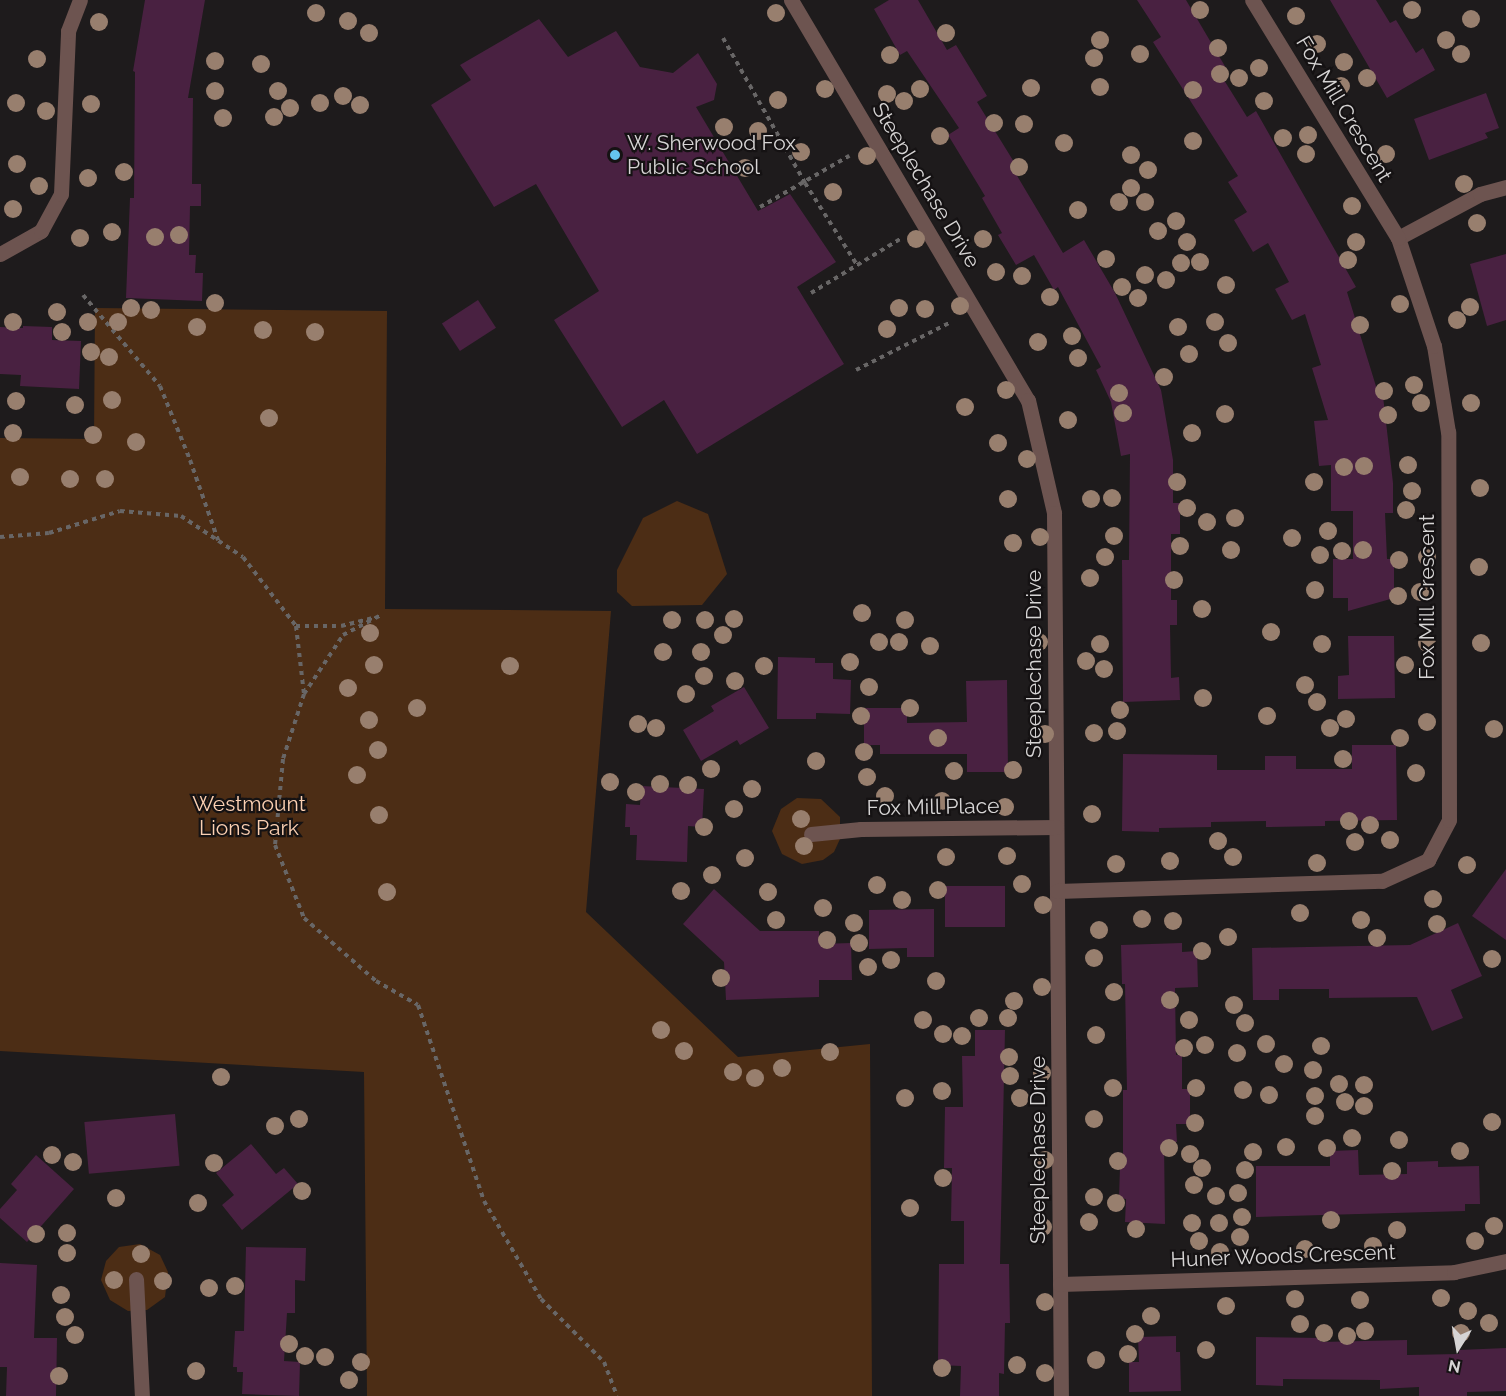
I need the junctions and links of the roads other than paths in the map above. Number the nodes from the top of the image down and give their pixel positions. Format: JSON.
{"nodes":[{"id":1,"x":80,"y":0,"type":"edge"},
{"id":2,"x":791,"y":0,"type":"edge"},
{"id":3,"x":1252,"y":0,"type":"edge"},
{"id":4,"x":1506,"y":187,"type":"edge"},
{"id":5,"x":1398,"y":238,"type":"junction"},
{"id":6,"x":0,"y":254,"type":"edge"},
{"id":7,"x":1056,"y":827,"type":"junction"},
{"id":8,"x":811,"y":834,"type":"dead end"},
{"id":9,"x":1057,"y":891,"type":"junction"},
{"id":10,"x":1506,"y":1261,"type":"edge"},
{"id":11,"x":136,"y":1279,"type":"dead end"},
{"id":12,"x":1060,"y":1284,"type":"junction"},
{"id":13,"x":142,"y":1396,"type":"edge"},
{"id":14,"x":1061,"y":1396,"type":"edge"}],
"edges":[{"from":1,"to":6,"type":"street"},
{"from":2,"to":7,"type":"street","name":"Steeplechase Drive"},
{"from":3,"to":5,"type":"street","name":"Fox Mill Crescent"},
{"from":4,"to":5,"type":"street"},
{"from":5,"to":9,"type":"street","name":"Fox Mill Crescent"},
{"from":7,"to":8,"type":"street","name":"Fox Mill Place"},
{"from":7,"to":9,"type":"street","name":"Steeplechase Drive"},
{"from":9,"to":12,"type":"street","name":"Steeplechase Drive"},
{"from":10,"to":12,"type":"street","name":"Huner Woods Crescent"},
{"from":11,"to":13,"type":"street"},
{"from":12,"to":14,"type":"street","name":"Steeplechase Drive"}]}
